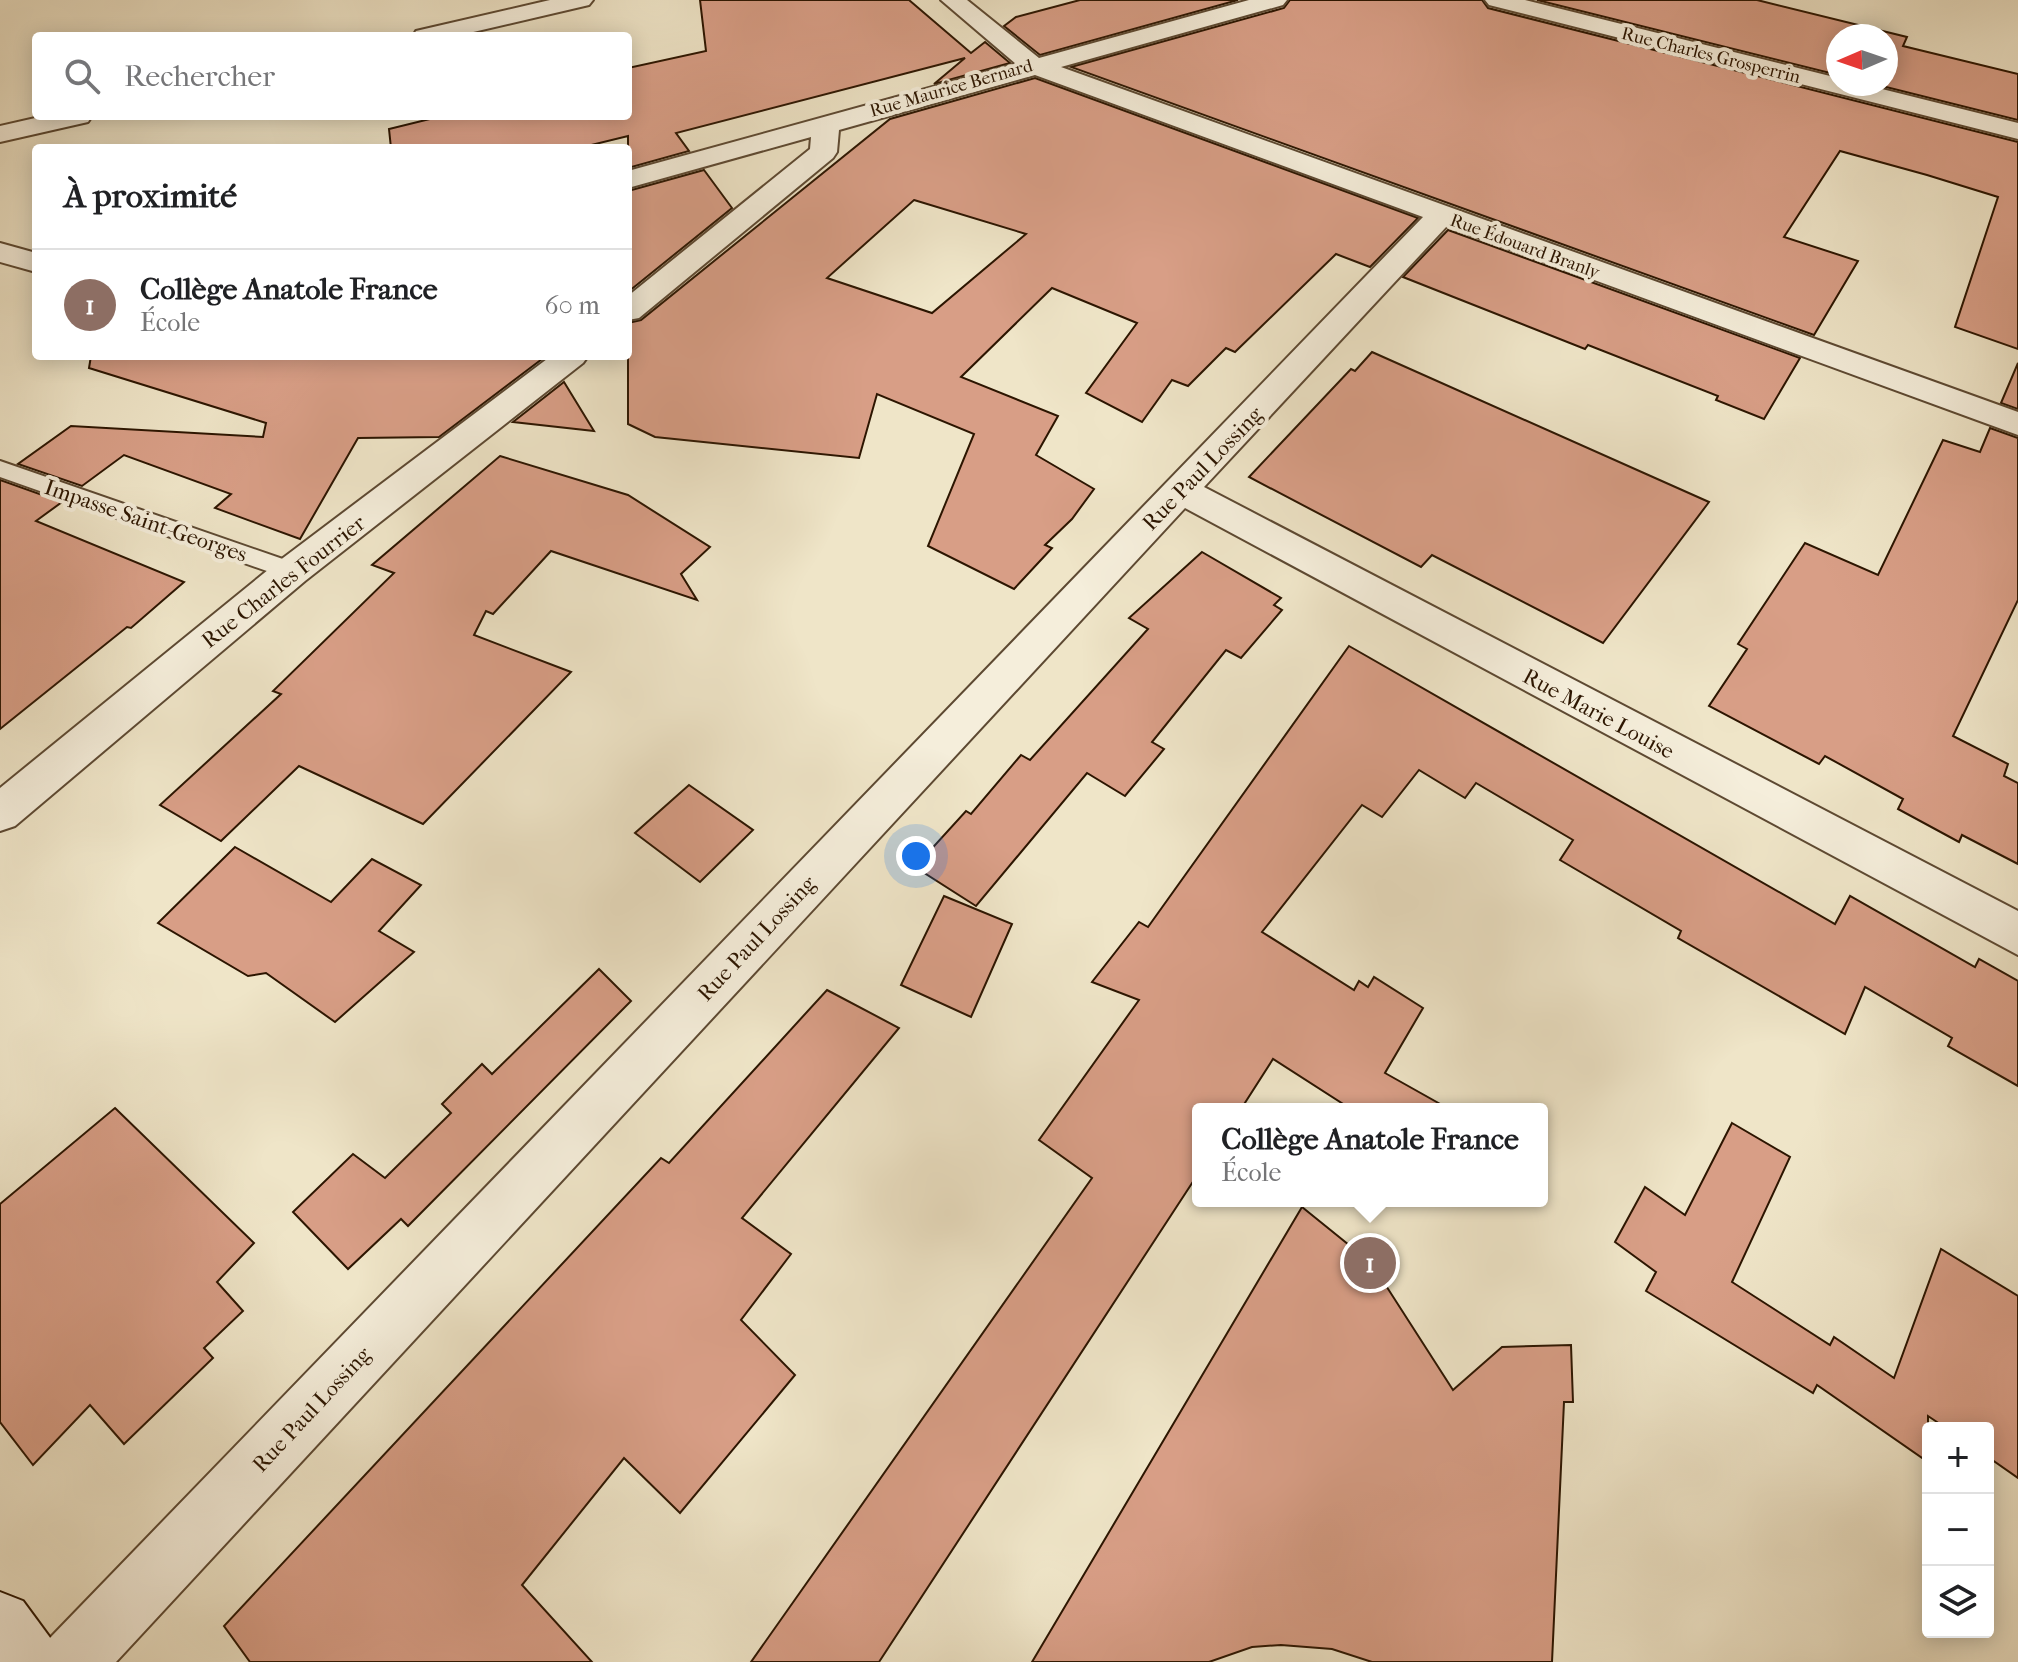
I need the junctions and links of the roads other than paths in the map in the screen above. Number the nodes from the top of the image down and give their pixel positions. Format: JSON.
{"nodes":[{"id":1,"x":581,"y":0,"type":"edge"},
{"id":2,"x":953,"y":0,"type":"edge"},
{"id":3,"x":1275,"y":0,"type":"edge"},
{"id":4,"x":1497,"y":0,"type":"edge"},
{"id":5,"x":442,"y":32,"type":"edge"},
{"id":6,"x":1032,"y":65,"type":"junction"},
{"id":7,"x":61,"y":120,"type":"edge"},
{"id":8,"x":826,"y":123,"type":"junction"},
{"id":9,"x":2018,"y":131,"type":"edge"},
{"id":10,"x":0,"y":134,"type":"edge"},
{"id":11,"x":632,"y":179,"type":"edge"},
{"id":12,"x":1441,"y":215,"type":"junction"},
{"id":13,"x":0,"y":252,"type":"edge"},
{"id":14,"x":32,"y":262,"type":"edge"},
{"id":15,"x":632,"y":308,"type":"edge"},
{"id":16,"x":567,"y":360,"type":"edge"},
{"id":17,"x":2018,"y":424,"type":"edge"},
{"id":18,"x":0,"y":469,"type":"edge"},
{"id":19,"x":1180,"y":490,"type":"junction"},
{"id":20,"x":292,"y":571,"type":"junction"},
{"id":21,"x":0,"y":813,"type":"edge"},
{"id":22,"x":2018,"y":934,"type":"edge"},
{"id":23,"x":0,"y":1624,"type":"edge"},
{"id":24,"x":28,"y":1662,"type":"edge"},
{"id":25,"x":72,"y":1662,"type":"edge"}],
"edges":[{"from":1,"to":5,"type":"street"},
{"from":2,"to":6,"type":"street","name":"Rue Édouard Branly"},
{"from":3,"to":6,"type":"street","name":"Rue Maurice Bernard"},
{"from":4,"to":9,"type":"street","name":"Rue Charles Grosperrin"},
{"from":6,"to":8,"type":"street","name":"Rue Maurice Bernard"},
{"from":6,"to":12,"type":"street","name":"Rue Édouard Branly"},
{"from":7,"to":10,"type":"street"},
{"from":8,"to":11,"type":"street","name":"Rue Maurice Bernard"},
{"from":8,"to":15,"type":"street"},
{"from":12,"to":17,"type":"street","name":"Rue Édouard Branly"},
{"from":12,"to":19,"type":"street","name":"Rue Paul Lossing"},
{"from":13,"to":14,"type":"street"},
{"from":16,"to":20,"type":"street","name":"Rue Charles Fourrier"},
{"from":18,"to":20,"type":"lane","name":"Impasse Saint-Georges"},
{"from":19,"to":22,"type":"street","name":"Rue Marie Louise"},
{"from":19,"to":25,"type":"street","name":"Rue Paul Lossing"},
{"from":20,"to":21,"type":"street","name":"Rue Charles Fourrier"},
{"from":23,"to":24,"type":"street"}]}
